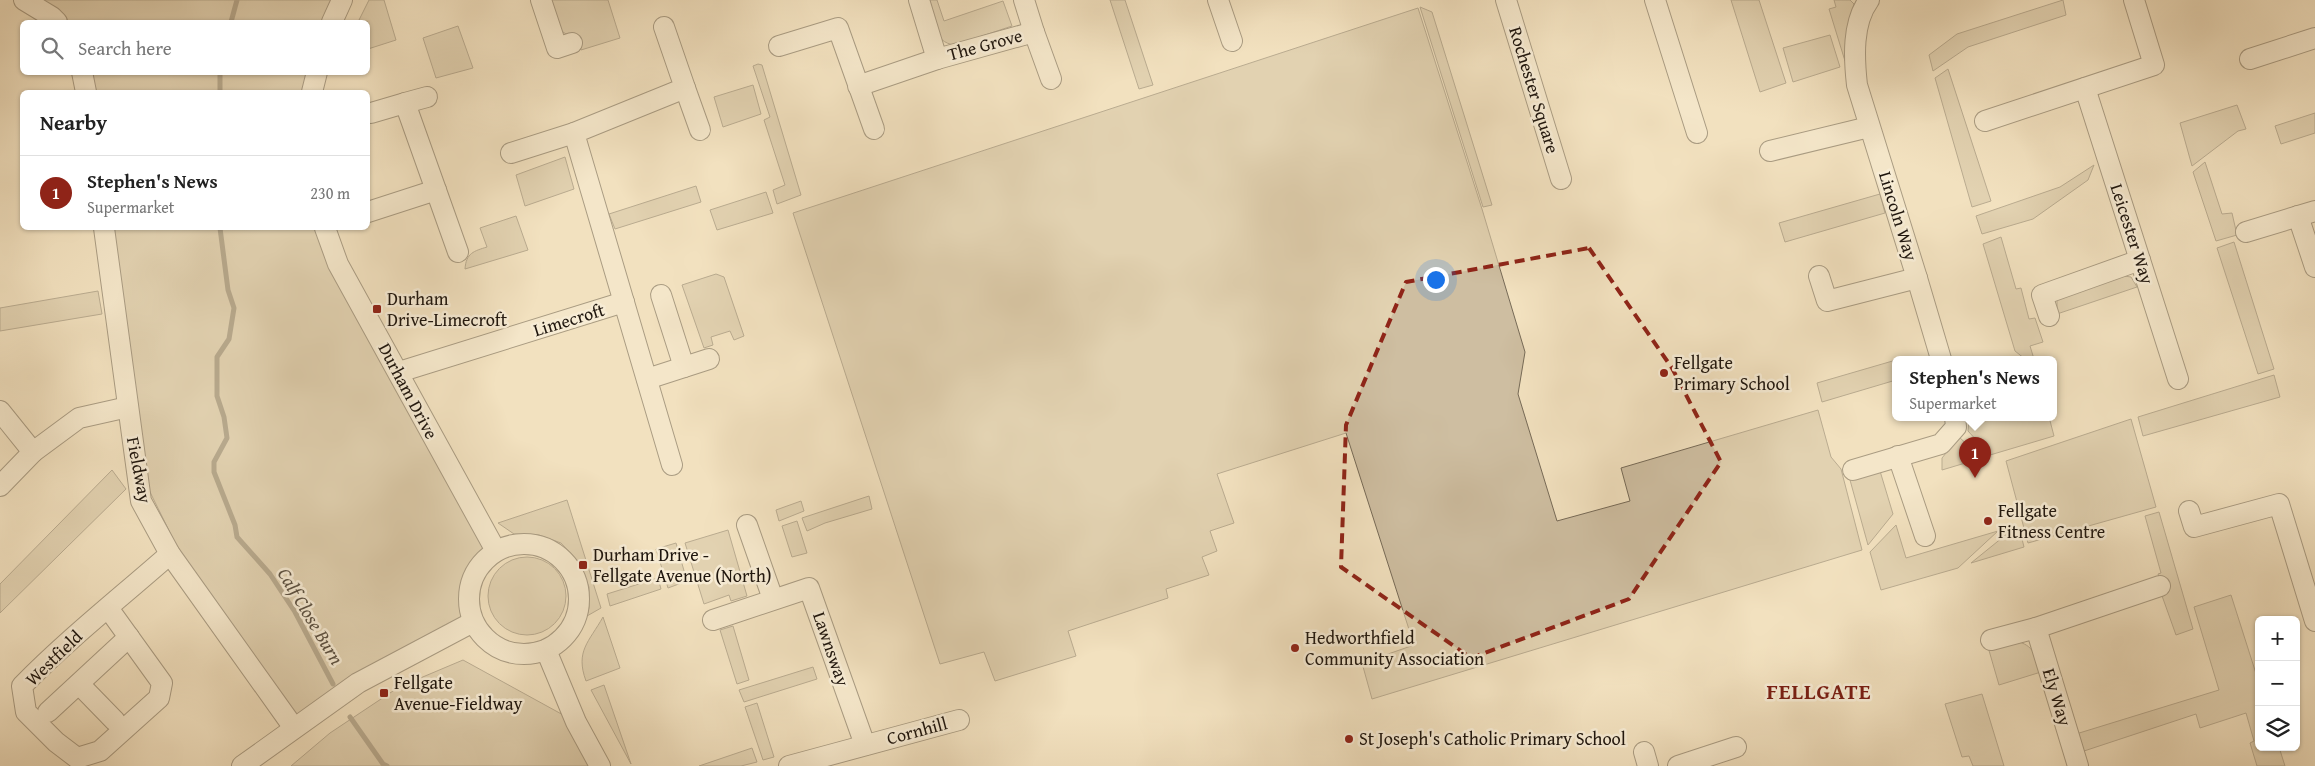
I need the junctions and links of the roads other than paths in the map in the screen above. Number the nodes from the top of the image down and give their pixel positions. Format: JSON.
{"nodes":[{"id":1,"x":24,"y":0,"type":"edge"},
{"id":2,"x":342,"y":0,"type":"edge"},
{"id":3,"x":541,"y":0,"type":"edge"},
{"id":4,"x":918,"y":0,"type":"edge"},
{"id":5,"x":1024,"y":0,"type":"edge"},
{"id":6,"x":1218,"y":0,"type":"edge"},
{"id":7,"x":1506,"y":0,"type":"edge"},
{"id":8,"x":1654,"y":0,"type":"edge"},
{"id":9,"x":1869,"y":0,"type":"edge"},
{"id":10,"x":2134,"y":0,"type":"edge"},
{"id":11,"x":55,"y":20,"type":"edge"},
{"id":12,"x":333,"y":20,"type":"edge"},
{"id":13,"x":664,"y":27,"type":"dead end"},
{"id":14,"x":1034,"y":32,"type":"junction"},
{"id":15,"x":2315,"y":38,"type":"edge"},
{"id":16,"x":1232,"y":41,"type":"dead end"},
{"id":17,"x":572,"y":43,"type":"dead end"},
{"id":18,"x":779,"y":46,"type":"dead end"},
{"id":19,"x":937,"y":59,"type":"junction"},
{"id":20,"x":2250,"y":59,"type":"dead end"},
{"id":21,"x":83,"y":75,"type":"edge"},
{"id":22,"x":316,"y":75,"type":"edge"},
{"id":23,"x":1051,"y":79,"type":"dead end"},
{"id":24,"x":858,"y":86,"type":"junction"},
{"id":25,"x":685,"y":88,"type":"junction"},
{"id":26,"x":2085,"y":88,"type":"junction"},
{"id":27,"x":86,"y":90,"type":"edge"},
{"id":28,"x":312,"y":90,"type":"edge"},
{"id":29,"x":427,"y":97,"type":"dead end"},
{"id":30,"x":405,"y":103,"type":"junction"},
{"id":31,"x":371,"y":113,"type":"dead end"},
{"id":32,"x":1985,"y":121,"type":"dead end"},
{"id":33,"x":1870,"y":127,"type":"junction"},
{"id":34,"x":874,"y":129,"type":"dead end"},
{"id":35,"x":700,"y":130,"type":"dead end"},
{"id":36,"x":1697,"y":132,"type":"dead end"},
{"id":37,"x":574,"y":133,"type":"junction"},
{"id":38,"x":1770,"y":151,"type":"dead end"},
{"id":39,"x":511,"y":153,"type":"dead end"},
{"id":40,"x":1561,"y":179,"type":"dead end"},
{"id":41,"x":436,"y":190,"type":"junction"},
{"id":42,"x":370,"y":211,"type":"edge"},
{"id":43,"x":2307,"y":213,"type":"edge"},
{"id":44,"x":104,"y":230,"type":"edge"},
{"id":45,"x":326,"y":230,"type":"edge"},
{"id":46,"x":2246,"y":232,"type":"dead end"},
{"id":47,"x":458,"y":252,"type":"dead end"},
{"id":48,"x":2140,"y":260,"type":"junction"},
{"id":49,"x":2315,"y":267,"type":"edge"},
{"id":50,"x":1819,"y":276,"type":"dead end"},
{"id":51,"x":1917,"y":278,"type":"junction"},
{"id":52,"x":661,"y":295,"type":"dead end"},
{"id":53,"x":624,"y":302,"type":"junction"},
{"id":54,"x":2049,"y":316,"type":"dead end"},
{"id":55,"x":1940,"y":356,"type":"edge"},
{"id":56,"x":709,"y":359,"type":"dead end"},
{"id":57,"x":684,"y":367,"type":"junction"},
{"id":58,"x":399,"y":372,"type":"junction"},
{"id":59,"x":647,"y":378,"type":"junction"},
{"id":60,"x":2178,"y":379,"type":"dead end"},
{"id":61,"x":128,"y":407,"type":"junction"},
{"id":62,"x":3,"y":421,"type":"edge"},
{"id":63,"x":1955,"y":421,"type":"edge"},
{"id":64,"x":33,"y":452,"type":"junction"},
{"id":65,"x":1898,"y":456,"type":"junction"},
{"id":66,"x":672,"y":465,"type":"dead end"},
{"id":67,"x":1853,"y":470,"type":"dead end"},
{"id":68,"x":0,"y":486,"type":"edge"},
{"id":69,"x":2189,"y":511,"type":"dead end"},
{"id":70,"x":747,"y":525,"type":"dead end"},
{"id":71,"x":1925,"y":536,"type":"dead end"},
{"id":72,"x":496,"y":551,"type":"junction"},
{"id":73,"x":170,"y":554,"type":"junction"},
{"id":74,"x":2160,"y":586,"type":"dead end"},
{"id":75,"x":773,"y":599,"type":"junction"},
{"id":76,"x":108,"y":608,"type":"junction"},
{"id":77,"x":713,"y":620,"type":"dead end"},
{"id":78,"x":2315,"y":621,"type":"edge"},
{"id":79,"x":473,"y":622,"type":"junction"},
{"id":80,"x":2036,"y":628,"type":"junction"},
{"id":81,"x":130,"y":637,"type":"junction"},
{"id":82,"x":1991,"y":640,"type":"dead end"},
{"id":83,"x":546,"y":650,"type":"junction"},
{"id":84,"x":79,"y":684,"type":"junction"},
{"id":85,"x":48,"y":712,"type":"dead end"},
{"id":86,"x":959,"y":720,"type":"dead end"},
{"id":87,"x":115,"y":721,"type":"dead end"},
{"id":88,"x":294,"y":728,"type":"junction"},
{"id":89,"x":865,"y":746,"type":"junction"},
{"id":90,"x":1736,"y":746,"type":"dead end"},
{"id":91,"x":242,"y":766,"type":"edge"},
{"id":92,"x":600,"y":766,"type":"edge"},
{"id":93,"x":789,"y":766,"type":"edge"},
{"id":94,"x":1678,"y":766,"type":"edge"},
{"id":95,"x":2078,"y":766,"type":"edge"}],
"edges":[{"from":1,"to":11,"type":"street"},
{"from":2,"to":12,"type":"street"},
{"from":3,"to":17,"type":"street"},
{"from":4,"to":19,"type":"street","name":"The Grove"},
{"from":5,"to":14,"type":"street","name":"The Grove"},
{"from":6,"to":16,"type":"street"},
{"from":7,"to":40,"type":"street","name":"Rochester Square"},
{"from":8,"to":36,"type":"street"},
{"from":9,"to":33,"type":"street","name":"Lincoln Way"},
{"from":10,"to":26,"type":"street"},
{"from":13,"to":25,"type":"street"},
{"from":14,"to":19,"type":"street","name":"The Grove"},
{"from":14,"to":23,"type":"street","name":"The Grove"},
{"from":15,"to":20,"type":"street"},
{"from":18,"to":24,"type":"street"},
{"from":19,"to":24,"type":"street","name":"The Grove"},
{"from":21,"to":27,"type":"street"},
{"from":22,"to":28,"type":"street"},
{"from":24,"to":34,"type":"street"},
{"from":25,"to":35,"type":"street"},
{"from":25,"to":37,"type":"street"},
{"from":26,"to":32,"type":"street"},
{"from":26,"to":48,"type":"street","name":"Leicester Way"},
{"from":29,"to":30,"type":"street"},
{"from":30,"to":31,"type":"street"},
{"from":30,"to":41,"type":"street"},
{"from":33,"to":38,"type":"street"},
{"from":33,"to":51,"type":"street","name":"Lincoln Way"},
{"from":37,"to":39,"type":"street"},
{"from":37,"to":53,"type":"street","name":"Limecroft"},
{"from":41,"to":42,"type":"street"},
{"from":41,"to":47,"type":"street"},
{"from":43,"to":46,"type":"street"},
{"from":43,"to":49,"type":"street"},
{"from":44,"to":61,"type":"street","name":"Fieldway"},
{"from":45,"to":58,"type":"street","name":"Durham Drive"},
{"from":48,"to":54,"type":"street"},
{"from":48,"to":60,"type":"street","name":"Leicester Way"},
{"from":50,"to":51,"type":"street","name":"Lincoln Way"},
{"from":51,"to":55,"type":"street"},
{"from":52,"to":57,"type":"street"},
{"from":53,"to":58,"type":"street","name":"Limecroft"},
{"from":53,"to":59,"type":"street","name":"Limecroft"},
{"from":56,"to":57,"type":"street"},
{"from":57,"to":59,"type":"street"},
{"from":58,"to":72,"type":"street","name":"Durham Drive"},
{"from":59,"to":66,"type":"street","name":"Limecroft"},
{"from":61,"to":64,"type":"street"},
{"from":61,"to":73,"type":"street","name":"Fieldway"},
{"from":62,"to":64,"type":"street"},
{"from":63,"to":65,"type":"street"},
{"from":64,"to":68,"type":"street"},
{"from":65,"to":67,"type":"street"},
{"from":65,"to":71,"type":"street"},
{"from":69,"to":78,"type":"street"},
{"from":70,"to":75,"type":"street"},
{"from":72,"to":79,"type":"street"},
{"from":72,"to":83,"type":"street"},
{"from":73,"to":76,"type":"street","name":"Westfield"},
{"from":73,"to":88,"type":"street","name":"Fieldway"},
{"from":74,"to":80,"type":"street"},
{"from":75,"to":77,"type":"street","name":"Lawnsway"},
{"from":75,"to":89,"type":"street","name":"Lawnsway"},
{"from":76,"to":81,"type":"street","name":"Westfield"},
{"from":76,"to":81,"type":"street","name":"Westfield"},
{"from":79,"to":83,"type":"street"},
{"from":79,"to":88,"type":"street"},
{"from":80,"to":82,"type":"street"},
{"from":80,"to":95,"type":"street","name":"Ely Way"},
{"from":81,"to":84,"type":"street","name":"Westfield"},
{"from":83,"to":92,"type":"street"},
{"from":84,"to":85,"type":"street","name":"Westfield"},
{"from":84,"to":87,"type":"street","name":"Westfield"},
{"from":86,"to":89,"type":"street","name":"Cornhill"},
{"from":88,"to":91,"type":"street"},
{"from":89,"to":93,"type":"street","name":"Cornhill"},
{"from":90,"to":94,"type":"street"}]}
